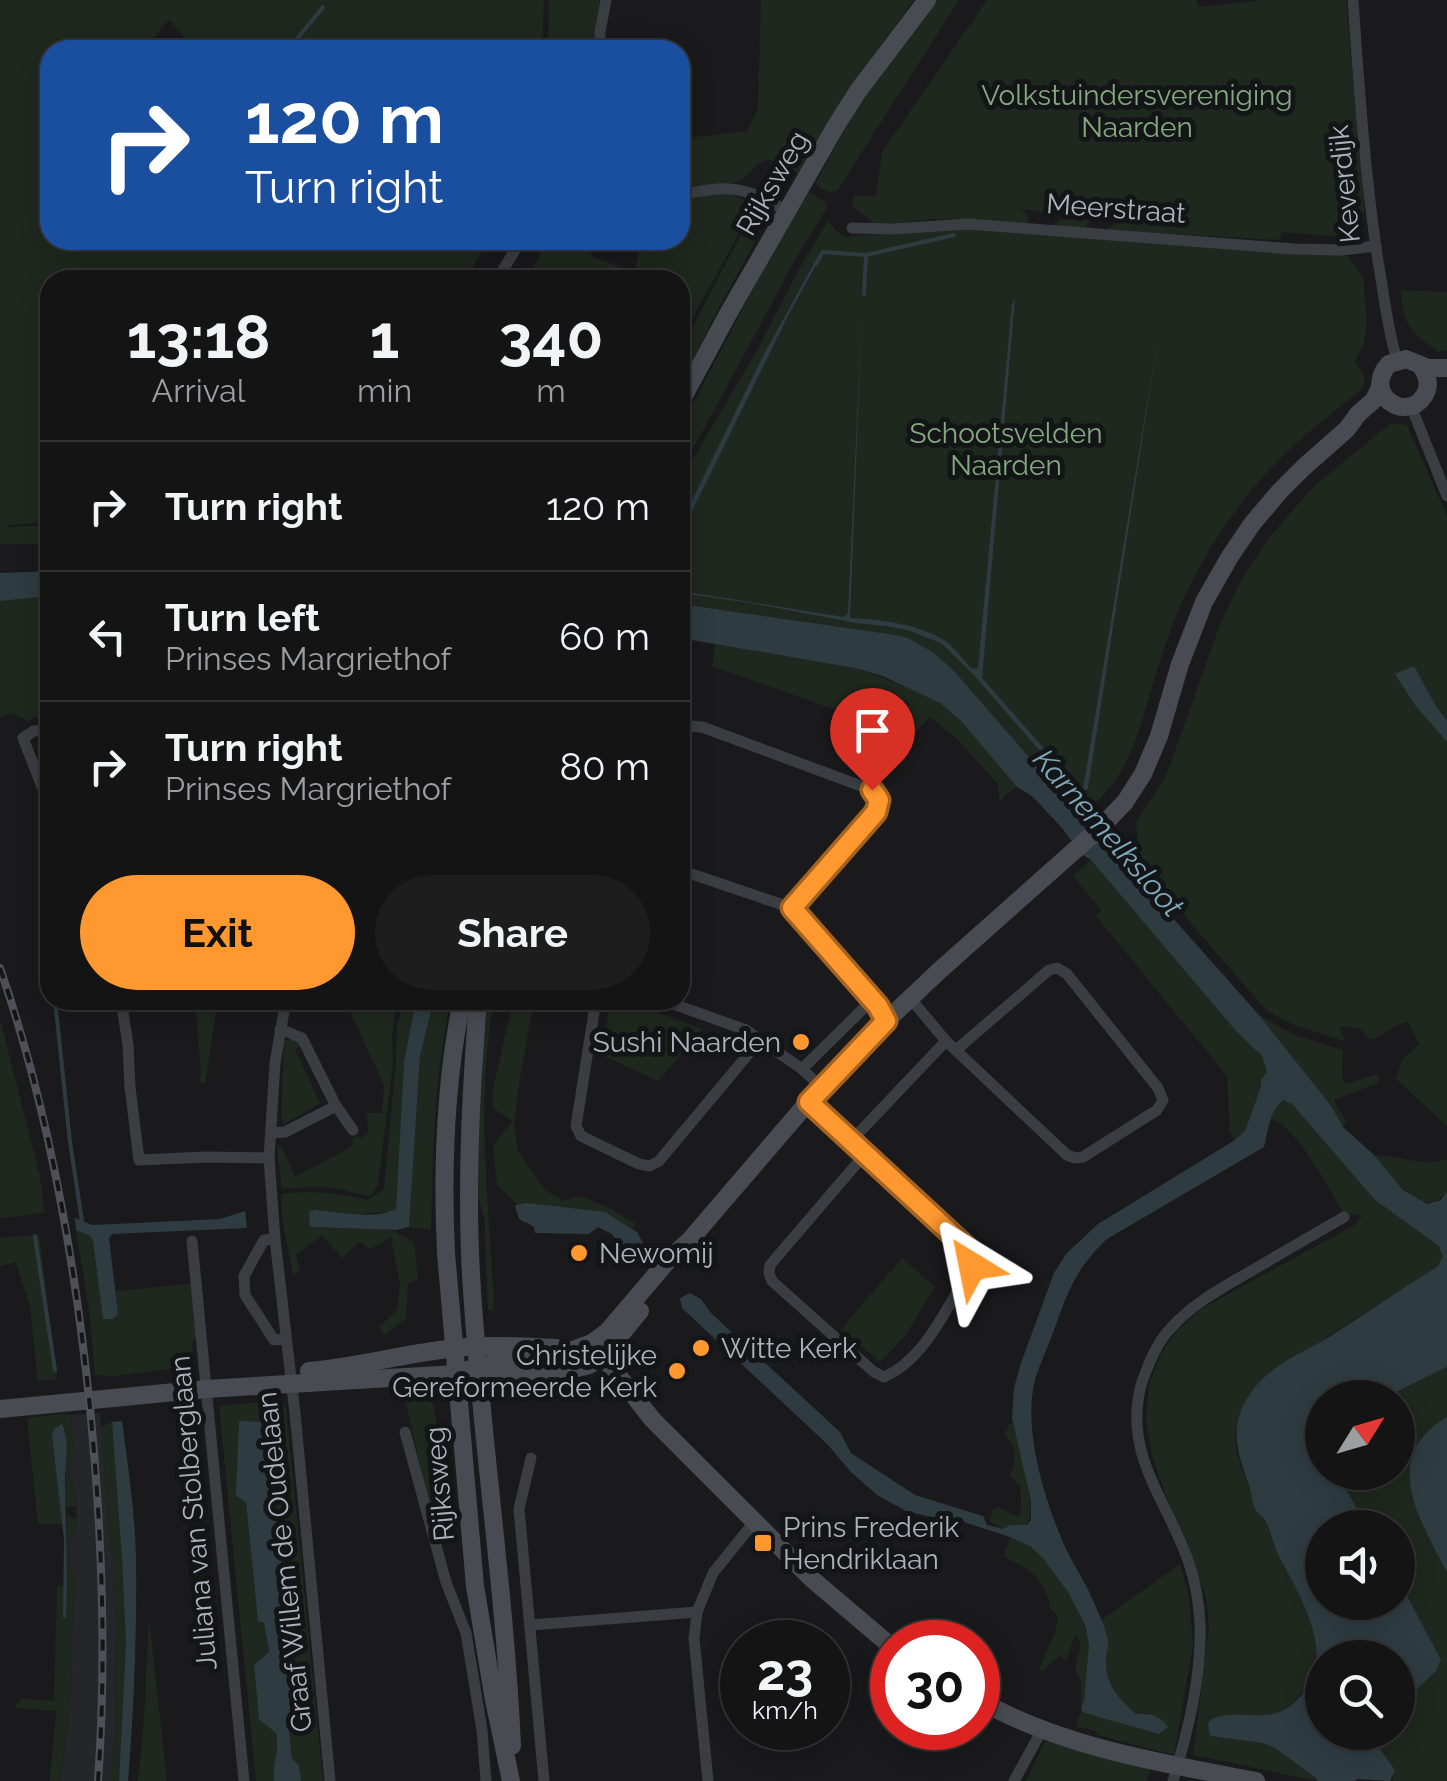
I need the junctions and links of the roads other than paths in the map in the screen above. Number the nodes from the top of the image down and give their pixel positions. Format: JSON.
{"nodes":[{"id":1,"x":606,"y":0,"type":"edge"},
{"id":2,"x":927,"y":0,"type":"edge"},
{"id":3,"x":1353,"y":0,"type":"edge"},
{"id":4,"x":600,"y":40,"type":"edge"},
{"id":5,"x":690,"y":193,"type":"edge"},
{"id":6,"x":786,"y":211,"type":"junction"},
{"id":7,"x":852,"y":228,"type":"dead end"},
{"id":8,"x":1376,"y":246,"type":"junction"},
{"id":9,"x":1397,"y":360,"type":"junction"},
{"id":10,"x":1421,"y":366,"type":"junction"},
{"id":11,"x":1447,"y":368,"type":"edge"},
{"id":12,"x":1447,"y":379,"type":"edge"},
{"id":13,"x":690,"y":385,"type":"edge"},
{"id":14,"x":1380,"y":386,"type":"junction"},
{"id":15,"x":1411,"y":401,"type":"junction"},
{"id":16,"x":1347,"y":429,"type":"junction"},
{"id":17,"x":1447,"y":496,"type":"edge"},
{"id":18,"x":690,"y":726,"type":"edge"},
{"id":19,"x":40,"y":731,"type":"edge"},
{"id":20,"x":40,"y":780,"type":"edge"},
{"id":21,"x":690,"y":873,"type":"edge"},
{"id":22,"x":792,"y":908,"type":"junction"},
{"id":23,"x":910,"y":998,"type":"junction"},
{"id":24,"x":872,"y":1000,"type":"junction"},
{"id":25,"x":123,"y":1010,"type":"edge"},
{"id":26,"x":284,"y":1010,"type":"edge"},
{"id":27,"x":460,"y":1010,"type":"edge"},
{"id":28,"x":478,"y":1010,"type":"edge"},
{"id":29,"x":594,"y":1010,"type":"edge"},
{"id":30,"x":690,"y":1010,"type":"edge"},
{"id":31,"x":886,"y":1021,"type":"junction"},
{"id":32,"x":280,"y":1029,"type":"junction"},
{"id":33,"x":761,"y":1039,"type":"junction"},
{"id":34,"x":951,"y":1046,"type":"junction"},
{"id":35,"x":802,"y":1069,"type":"junction"},
{"id":36,"x":815,"y":1094,"type":"junction"},
{"id":37,"x":336,"y":1106,"type":"junction"},
{"id":38,"x":353,"y":1130,"type":"dead end"},
{"id":39,"x":270,"y":1134,"type":"junction"},
{"id":40,"x":852,"y":1140,"type":"junction"},
{"id":41,"x":865,"y":1154,"type":"junction"},
{"id":42,"x":270,"y":1158,"type":"junction"},
{"id":43,"x":1344,"y":1217,"type":"dead end"},
{"id":44,"x":275,"y":1239,"type":"junction"},
{"id":45,"x":192,"y":1241,"type":"dead end"},
{"id":46,"x":286,"y":1339,"type":"junction"},
{"id":47,"x":477,"y":1346,"type":"junction"},
{"id":48,"x":454,"y":1348,"type":"junction"},
{"id":49,"x":593,"y":1349,"type":"junction"},
{"id":50,"x":479,"y":1371,"type":"junction"},
{"id":51,"x":456,"y":1374,"type":"junction"},
{"id":52,"x":291,"y":1379,"type":"junction"},
{"id":53,"x":205,"y":1385,"type":"junction"},
{"id":54,"x":0,"y":1400,"type":"edge"},
{"id":55,"x":33,"y":1401,"type":"junction"},
{"id":56,"x":0,"y":1409,"type":"edge"},
{"id":57,"x":405,"y":1432,"type":"dead end"},
{"id":58,"x":530,"y":1458,"type":"dead end"},
{"id":59,"x":755,"y":1521,"type":"junction"},
{"id":60,"x":696,"y":1612,"type":"junction"},
{"id":61,"x":531,"y":1625,"type":"junction"},
{"id":62,"x":870,"y":1628,"type":"edge"},
{"id":63,"x":1000,"y":1710,"type":"edge"},
{"id":64,"x":1042,"y":1730,"type":"junction"},
{"id":65,"x":1175,"y":1774,"type":"edge"},
{"id":66,"x":244,"y":1781,"type":"edge"},
{"id":67,"x":330,"y":1781,"type":"edge"},
{"id":68,"x":486,"y":1781,"type":"edge"},
{"id":69,"x":512,"y":1781,"type":"edge"},
{"id":70,"x":544,"y":1781,"type":"edge"},
{"id":71,"x":708,"y":1781,"type":"edge"},
{"id":72,"x":1014,"y":1781,"type":"edge"},
{"id":73,"x":1256,"y":1781,"type":"edge"}],
"edges":[{"from":1,"to":4,"type":"street"},
{"from":2,"to":6,"type":"main road","name":"Rijksweg"},
{"from":3,"to":8,"type":"street","name":"Keverdijk"},
{"from":5,"to":6,"type":"street"},
{"from":6,"to":13,"type":"main road","name":"Rijksweg"},
{"from":7,"to":8,"type":"street","name":"Meerstraat"},
{"from":8,"to":9,"type":"street","name":"Keverdijk"},
{"from":9,"to":10,"type":"main road"},
{"from":9,"to":14,"type":"main road"},
{"from":10,"to":11,"type":"main road"},
{"from":10,"to":15,"type":"main road"},
{"from":12,"to":15,"type":"main road"},
{"from":14,"to":15,"type":"main road"},
{"from":14,"to":16,"type":"main road"},
{"from":15,"to":16,"type":"main road"},
{"from":15,"to":17,"type":"street"},
{"from":16,"to":23,"type":"main road"},
{"from":18,"to":22,"type":"street"},
{"from":19,"to":20,"type":"street"},
{"from":21,"to":22,"type":"street"},
{"from":22,"to":24,"type":"street"},
{"from":23,"to":31,"type":"main road"},
{"from":23,"to":34,"type":"street"},
{"from":24,"to":31,"type":"street"},
{"from":24,"to":35,"type":"street"},
{"from":25,"to":42,"type":"street"},
{"from":26,"to":32,"type":"street","name":"Graaf Willem de Oudelaan"},
{"from":27,"to":48,"type":"main road","name":"Rijksweg"},
{"from":28,"to":47,"type":"main road","name":"Rijksweg"},
{"from":29,"to":33,"type":"street"},
{"from":30,"to":33,"type":"street"},
{"from":31,"to":36,"type":"main road"},
{"from":32,"to":37,"type":"street"},
{"from":32,"to":39,"type":"street","name":"Graaf Willem de Oudelaan"},
{"from":33,"to":35,"type":"street"},
{"from":34,"to":34,"type":"street"},
{"from":34,"to":40,"type":"street"},
{"from":35,"to":36,"type":"street"},
{"from":36,"to":40,"type":"street"},
{"from":36,"to":49,"type":"main road"},
{"from":37,"to":38,"type":"street"},
{"from":37,"to":39,"type":"street"},
{"from":39,"to":42,"type":"street","name":"Graaf Willem de Oudelaan"},
{"from":40,"to":41,"type":"street"},
{"from":41,"to":41,"type":"street"},
{"from":42,"to":44,"type":"street","name":"Graaf Willem de Oudelaan"},
{"from":43,"to":65,"type":"street"},
{"from":44,"to":46,"type":"street","name":"Graaf Willem de Oudelaan"},
{"from":44,"to":46,"type":"street"},
{"from":45,"to":53,"type":"street","name":"Juliana van Stolberglaan"},
{"from":46,"to":52,"type":"street","name":"Graaf Willem de Oudelaan"},
{"from":47,"to":48,"type":"main road"},
{"from":47,"to":49,"type":"main road"},
{"from":47,"to":50,"type":"main road","name":"Rijksweg"},
{"from":48,"to":51,"type":"main road","name":"Rijksweg"},
{"from":48,"to":52,"type":"main road"},
{"from":49,"to":50,"type":"main road"},
{"from":49,"to":59,"type":"main road"},
{"from":50,"to":51,"type":"main road"},
{"from":50,"to":69,"type":"main road","name":"Rijksweg"},
{"from":51,"to":52,"type":"main road"},
{"from":51,"to":69,"type":"main road","name":"Rijksweg"},
{"from":52,"to":53,"type":"main road"},
{"from":52,"to":67,"type":"street","name":"Graaf Willem de Oudelaan"},
{"from":53,"to":55,"type":"main road"},
{"from":53,"to":66,"type":"street","name":"Juliana van Stolberglaan"},
{"from":54,"to":55,"type":"main road"},
{"from":55,"to":56,"type":"main road"},
{"from":57,"to":68,"type":"street","name":"Rijksweg"},
{"from":58,"to":61,"type":"street"},
{"from":59,"to":60,"type":"street"},
{"from":59,"to":62,"type":"main road"},
{"from":60,"to":61,"type":"street"},
{"from":60,"to":71,"type":"street"},
{"from":61,"to":70,"type":"street"},
{"from":63,"to":64,"type":"main road"},
{"from":64,"to":65,"type":"main road"},
{"from":64,"to":72,"type":"street"},
{"from":65,"to":73,"type":"main road"}]}
